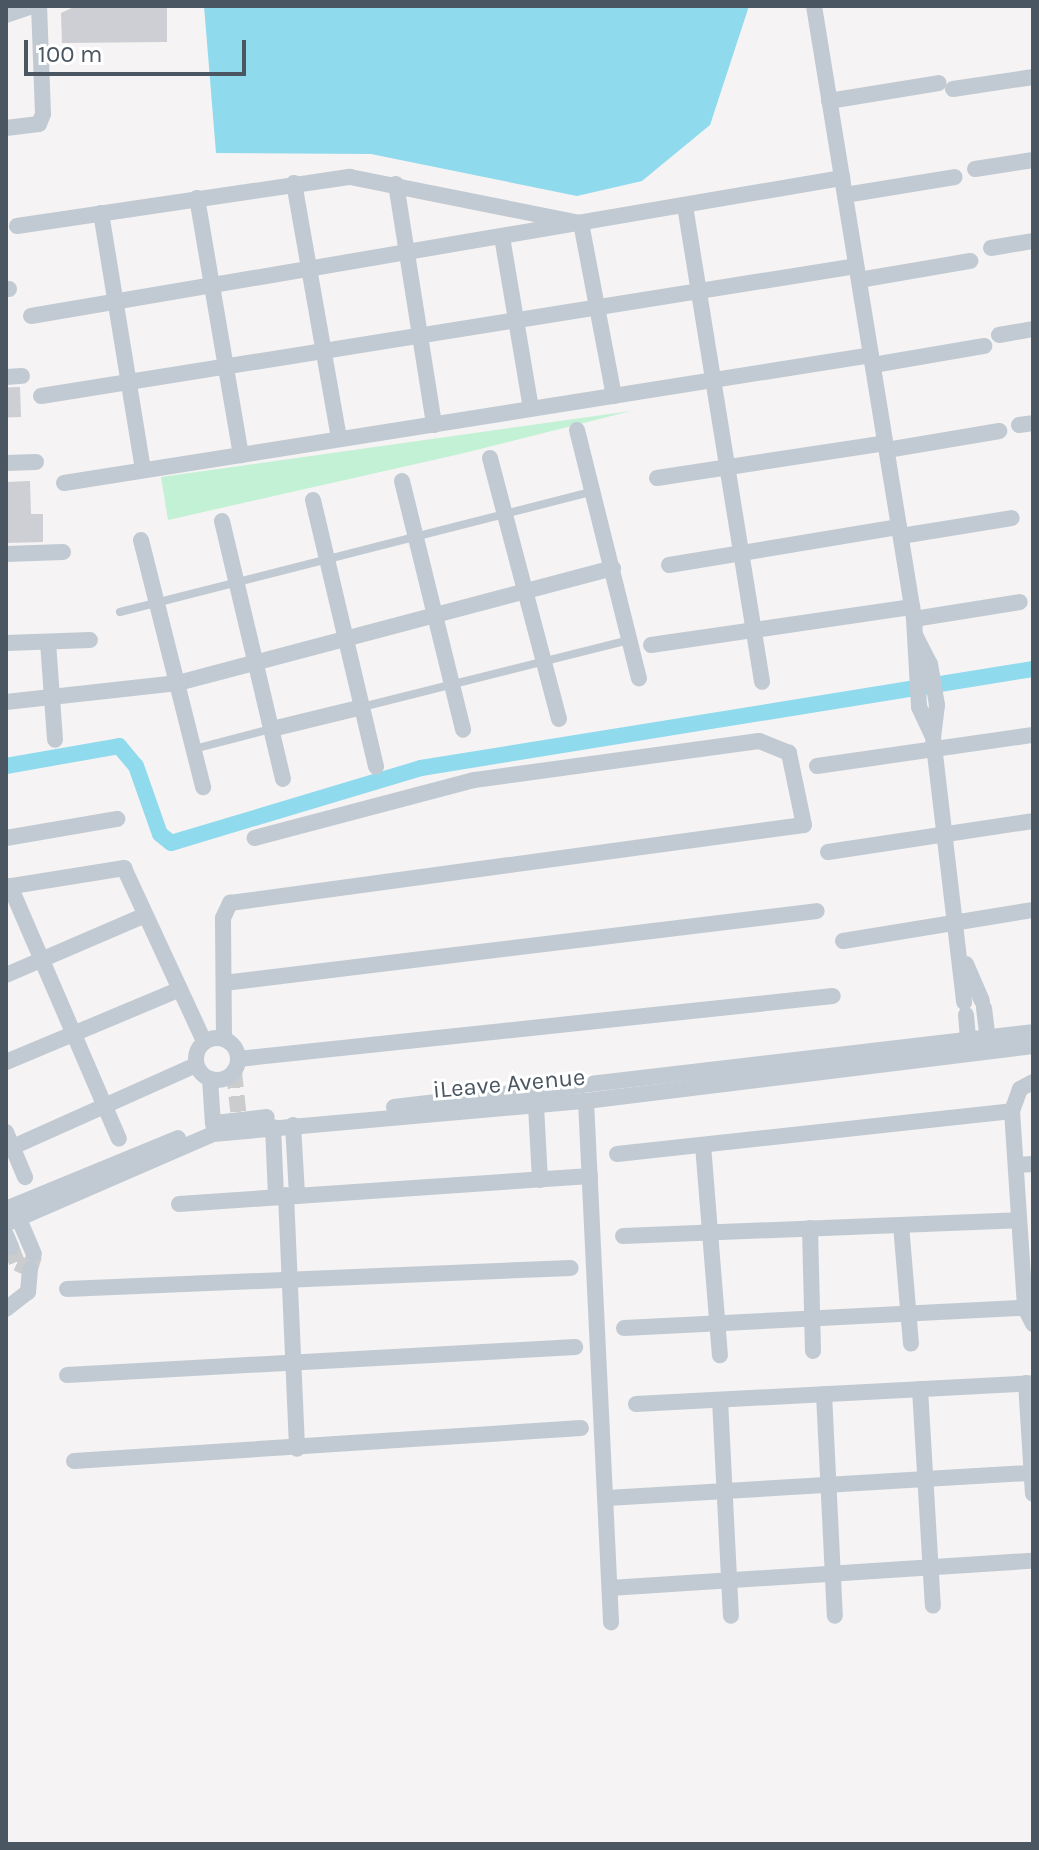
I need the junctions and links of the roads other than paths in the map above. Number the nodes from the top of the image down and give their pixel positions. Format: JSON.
{"nodes":[{"id":1,"x":32,"y":6,"type":"edge"},
{"id":2,"x":39,"y":6,"type":"edge"},
{"id":3,"x":814,"y":6,"type":"edge"},
{"id":4,"x":6,"y":15,"type":"edge"},
{"id":5,"x":1033,"y":77,"type":"edge"},
{"id":6,"x":829,"y":101,"type":"junction"},
{"id":7,"x":6,"y":128,"type":"edge"},
{"id":8,"x":1033,"y":160,"type":"edge"},
{"id":9,"x":975,"y":169,"type":"dead end"},
{"id":10,"x":955,"y":177,"type":"dead end"},
{"id":11,"x":842,"y":178,"type":"junction"},
{"id":12,"x":294,"y":183,"type":"junction"},
{"id":13,"x":396,"y":184,"type":"junction"},
{"id":14,"x":845,"y":195,"type":"junction"},
{"id":15,"x":197,"y":198,"type":"junction"},
{"id":16,"x":685,"y":206,"type":"junction"},
{"id":17,"x":101,"y":213,"type":"junction"},
{"id":18,"x":581,"y":223,"type":"junction"},
{"id":19,"x":17,"y":226,"type":"dead end"},
{"id":20,"x":502,"y":237,"type":"junction"},
{"id":21,"x":1033,"y":241,"type":"edge"},
{"id":22,"x":991,"y":248,"type":"dead end"},
{"id":23,"x":407,"y":253,"type":"junction"},
{"id":24,"x":970,"y":261,"type":"dead end"},
{"id":25,"x":309,"y":269,"type":"junction"},
{"id":26,"x":858,"y":273,"type":"junction"},
{"id":27,"x":212,"y":285,"type":"junction"},
{"id":28,"x":699,"y":291,"type":"junction"},
{"id":29,"x":115,"y":301,"type":"junction"},
{"id":30,"x":597,"y":307,"type":"junction"},
{"id":31,"x":31,"y":316,"type":"dead end"},
{"id":32,"x":516,"y":320,"type":"junction"},
{"id":33,"x":1033,"y":329,"type":"edge"},
{"id":34,"x":999,"y":335,"type":"dead end"},
{"id":35,"x":420,"y":336,"type":"junction"},
{"id":36,"x":984,"y":346,"type":"dead end"},
{"id":37,"x":324,"y":351,"type":"junction"},
{"id":38,"x":872,"y":360,"type":"junction"},
{"id":39,"x":226,"y":366,"type":"junction"},
{"id":40,"x":714,"y":380,"type":"junction"},
{"id":41,"x":129,"y":382,"type":"junction"},
{"id":42,"x":41,"y":396,"type":"dead end"},
{"id":43,"x":614,"y":396,"type":"junction"},
{"id":44,"x":531,"y":409,"type":"junction"},
{"id":45,"x":434,"y":425,"type":"junction"},
{"id":46,"x":577,"y":430,"type":"dead end"},
{"id":47,"x":999,"y":431,"type":"dead end"},
{"id":48,"x":339,"y":439,"type":"junction"},
{"id":49,"x":886,"y":446,"type":"junction"},
{"id":50,"x":241,"y":455,"type":"junction"},
{"id":51,"x":490,"y":458,"type":"dead end"},
{"id":52,"x":36,"y":462,"type":"dead end"},
{"id":53,"x":6,"y":463,"type":"edge"},
{"id":54,"x":727,"y":467,"type":"junction"},
{"id":55,"x":143,"y":470,"type":"junction"},
{"id":56,"x":657,"y":478,"type":"dead end"},
{"id":57,"x":402,"y":481,"type":"dead end"},
{"id":58,"x":64,"y":483,"type":"dead end"},
{"id":59,"x":593,"y":492,"type":"junction"},
{"id":60,"x":313,"y":500,"type":"dead end"},
{"id":61,"x":505,"y":514,"type":"junction"},
{"id":62,"x":1012,"y":518,"type":"dead end"},
{"id":63,"x":222,"y":521,"type":"dead end"},
{"id":64,"x":900,"y":532,"type":"junction"},
{"id":65,"x":416,"y":536,"type":"junction"},
{"id":66,"x":141,"y":540,"type":"dead end"},
{"id":67,"x":63,"y":552,"type":"dead end"},
{"id":68,"x":741,"y":553,"type":"junction"},
{"id":69,"x":6,"y":554,"type":"edge"},
{"id":70,"x":326,"y":556,"type":"junction"},
{"id":71,"x":669,"y":565,"type":"dead end"},
{"id":72,"x":613,"y":568,"type":"junction"},
{"id":73,"x":236,"y":580,"type":"junction"},
{"id":74,"x":525,"y":593,"type":"junction"},
{"id":75,"x":156,"y":601,"type":"junction"},
{"id":76,"x":1020,"y":602,"type":"dead end"},
{"id":77,"x":120,"y":612,"type":"dead end"},
{"id":78,"x":913,"y":613,"type":"junction"},
{"id":79,"x":436,"y":614,"type":"junction"},
{"id":80,"x":754,"y":630,"type":"junction"},
{"id":81,"x":346,"y":638,"type":"junction"},
{"id":82,"x":90,"y":640,"type":"dead end"},
{"id":83,"x":630,"y":640,"type":"junction"},
{"id":84,"x":48,"y":642,"type":"junction"},
{"id":85,"x":6,"y":643,"type":"edge"},
{"id":86,"x":651,"y":645,"type":"dead end"},
{"id":87,"x":257,"y":663,"type":"junction"},
{"id":88,"x":544,"y":665,"type":"junction"},
{"id":89,"x":639,"y":678,"type":"dead end"},
{"id":90,"x":762,"y":682,"type":"dead end"},
{"id":91,"x":178,"y":683,"type":"junction"},
{"id":92,"x":453,"y":686,"type":"junction"},
{"id":93,"x":53,"y":701,"type":"junction"},
{"id":94,"x":6,"y":702,"type":"edge"},
{"id":95,"x":362,"y":707,"type":"junction"},
{"id":96,"x":559,"y":719,"type":"dead end"},
{"id":97,"x":272,"y":729,"type":"junction"},
{"id":98,"x":463,"y":730,"type":"dead end"},
{"id":99,"x":1033,"y":735,"type":"edge"},
{"id":100,"x":55,"y":740,"type":"dead end"},
{"id":101,"x":934,"y":743,"type":"junction"},
{"id":102,"x":194,"y":749,"type":"junction"},
{"id":103,"x":817,"y":766,"type":"dead end"},
{"id":104,"x":376,"y":767,"type":"dead end"},
{"id":105,"x":283,"y":779,"type":"dead end"},
{"id":106,"x":203,"y":787,"type":"dead end"},
{"id":107,"x":117,"y":819,"type":"dead end"},
{"id":108,"x":1033,"y":821,"type":"edge"},
{"id":109,"x":945,"y":834,"type":"junction"},
{"id":110,"x":6,"y":838,"type":"edge"},
{"id":111,"x":255,"y":838,"type":"dead end"},
{"id":112,"x":828,"y":852,"type":"dead end"},
{"id":113,"x":8,"y":886,"type":"edge"},
{"id":114,"x":1033,"y":910,"type":"edge"},
{"id":115,"x":817,"y":911,"type":"dead end"},
{"id":116,"x":143,"y":916,"type":"junction"},
{"id":117,"x":958,"y":924,"type":"junction"},
{"id":118,"x":843,"y":941,"type":"dead end"},
{"id":119,"x":40,"y":960,"type":"junction"},
{"id":120,"x":965,"y":962,"type":"junction"},
{"id":121,"x":6,"y":975,"type":"edge"},
{"id":122,"x":224,"y":983,"type":"junction"},
{"id":123,"x":178,"y":990,"type":"junction"},
{"id":124,"x":833,"y":996,"type":"dead end"},
{"id":125,"x":1033,"y":1032,"type":"edge"},
{"id":126,"x":74,"y":1034,"type":"junction"},
{"id":127,"x":224,"y":1039,"type":"junction"},
{"id":128,"x":204,"y":1041,"type":"junction"},
{"id":129,"x":989,"y":1044,"type":"junction"},
{"id":130,"x":1033,"y":1046,"type":"edge"},
{"id":131,"x":969,"y":1047,"type":"junction"},
{"id":132,"x":238,"y":1059,"type":"junction"},
{"id":133,"x":6,"y":1062,"type":"edge"},
{"id":134,"x":196,"y":1065,"type":"junction"},
{"id":135,"x":210,"y":1079,"type":"junction"},
{"id":136,"x":1033,"y":1082,"type":"edge"},
{"id":137,"x":586,"y":1101,"type":"junction"},
{"id":138,"x":536,"y":1106,"type":"junction"},
{"id":139,"x":104,"y":1107,"type":"junction"},
{"id":140,"x":1012,"y":1111,"type":"junction"},
{"id":141,"x":213,"y":1124,"type":"junction"},
{"id":142,"x":293,"y":1125,"type":"junction"},
{"id":143,"x":273,"y":1127,"type":"junction"},
{"id":144,"x":119,"y":1139,"type":"dead end"},
{"id":145,"x":8,"y":1143,"type":"edge"},
{"id":146,"x":703,"y":1145,"type":"junction"},
{"id":147,"x":617,"y":1154,"type":"dead end"},
{"id":148,"x":1024,"y":1165,"type":"edge"},
{"id":149,"x":590,"y":1176,"type":"junction"},
{"id":150,"x":25,"y":1177,"type":"dead end"},
{"id":151,"x":540,"y":1180,"type":"junction"},
{"id":152,"x":287,"y":1195,"type":"junction"},
{"id":153,"x":179,"y":1204,"type":"dead end"},
{"id":154,"x":10,"y":1217,"type":"edge"},
{"id":155,"x":1018,"y":1220,"type":"junction"},
{"id":156,"x":901,"y":1225,"type":"junction"},
{"id":157,"x":810,"y":1228,"type":"junction"},
{"id":158,"x":713,"y":1232,"type":"junction"},
{"id":159,"x":623,"y":1236,"type":"dead end"},
{"id":160,"x":1026,"y":1247,"type":"edge"},
{"id":161,"x":571,"y":1268,"type":"dead end"},
{"id":162,"x":290,"y":1279,"type":"junction"},
{"id":163,"x":67,"y":1289,"type":"dead end"},
{"id":164,"x":1025,"y":1308,"type":"junction"},
{"id":165,"x":6,"y":1309,"type":"edge"},
{"id":166,"x":908,"y":1314,"type":"junction"},
{"id":167,"x":812,"y":1319,"type":"junction"},
{"id":168,"x":719,"y":1324,"type":"junction"},
{"id":169,"x":1033,"y":1324,"type":"edge"},
{"id":170,"x":624,"y":1328,"type":"dead end"},
{"id":171,"x":911,"y":1344,"type":"dead end"},
{"id":172,"x":575,"y":1347,"type":"dead end"},
{"id":173,"x":813,"y":1351,"type":"dead end"},
{"id":174,"x":720,"y":1355,"type":"dead end"},
{"id":175,"x":294,"y":1363,"type":"junction"},
{"id":176,"x":67,"y":1375,"type":"dead end"},
{"id":177,"x":1029,"y":1383,"type":"edge"},
{"id":178,"x":920,"y":1389,"type":"junction"},
{"id":179,"x":824,"y":1394,"type":"junction"},
{"id":180,"x":720,"y":1400,"type":"junction"},
{"id":181,"x":636,"y":1404,"type":"dead end"},
{"id":182,"x":581,"y":1428,"type":"dead end"},
{"id":183,"x":297,"y":1449,"type":"junction"},
{"id":184,"x":74,"y":1461,"type":"dead end"},
{"id":185,"x":1032,"y":1473,"type":"edge"},
{"id":186,"x":925,"y":1480,"type":"junction"},
{"id":187,"x":828,"y":1485,"type":"junction"},
{"id":188,"x":725,"y":1491,"type":"junction"},
{"id":189,"x":1033,"y":1494,"type":"edge"},
{"id":190,"x":607,"y":1498,"type":"junction"},
{"id":191,"x":1033,"y":1561,"type":"edge"},
{"id":192,"x":931,"y":1567,"type":"junction"},
{"id":193,"x":833,"y":1573,"type":"junction"},
{"id":194,"x":729,"y":1580,"type":"junction"},
{"id":195,"x":610,"y":1588,"type":"junction"},
{"id":196,"x":933,"y":1606,"type":"dead end"},
{"id":197,"x":731,"y":1616,"type":"dead end"},
{"id":198,"x":835,"y":1616,"type":"dead end"},
{"id":199,"x":611,"y":1622,"type":"dead end"}],
"edges":[{"from":1,"to":4,"type":"street"},
{"from":2,"to":7,"type":"street"},
{"from":3,"to":6,"type":"street"},
{"from":5,"to":6,"type":"street"},
{"from":6,"to":11,"type":"street"},
{"from":8,"to":9,"type":"street"},
{"from":10,"to":14,"type":"street"},
{"from":11,"to":14,"type":"street"},
{"from":11,"to":16,"type":"street"},
{"from":12,"to":13,"type":"street"},
{"from":12,"to":15,"type":"street"},
{"from":12,"to":25,"type":"street"},
{"from":13,"to":18,"type":"street"},
{"from":13,"to":23,"type":"street"},
{"from":14,"to":26,"type":"street"},
{"from":15,"to":17,"type":"street"},
{"from":15,"to":27,"type":"street"},
{"from":16,"to":18,"type":"street"},
{"from":16,"to":28,"type":"street"},
{"from":17,"to":19,"type":"street"},
{"from":17,"to":29,"type":"street"},
{"from":18,"to":20,"type":"street"},
{"from":18,"to":30,"type":"street"},
{"from":20,"to":23,"type":"street"},
{"from":20,"to":32,"type":"street"},
{"from":21,"to":22,"type":"street"},
{"from":23,"to":25,"type":"street"},
{"from":23,"to":35,"type":"street"},
{"from":24,"to":26,"type":"street"},
{"from":25,"to":27,"type":"street"},
{"from":25,"to":37,"type":"street"},
{"from":26,"to":28,"type":"street"},
{"from":26,"to":38,"type":"street"},
{"from":27,"to":29,"type":"street"},
{"from":27,"to":39,"type":"street"},
{"from":28,"to":30,"type":"street"},
{"from":28,"to":40,"type":"street"},
{"from":29,"to":31,"type":"street"},
{"from":29,"to":41,"type":"street"},
{"from":30,"to":32,"type":"street"},
{"from":30,"to":43,"type":"street"},
{"from":32,"to":35,"type":"street"},
{"from":32,"to":44,"type":"street"},
{"from":33,"to":34,"type":"street"},
{"from":35,"to":37,"type":"street"},
{"from":35,"to":45,"type":"street"},
{"from":36,"to":38,"type":"street"},
{"from":37,"to":39,"type":"street"},
{"from":37,"to":48,"type":"street"},
{"from":38,"to":40,"type":"street"},
{"from":38,"to":49,"type":"street"},
{"from":39,"to":41,"type":"street"},
{"from":39,"to":50,"type":"street"},
{"from":40,"to":43,"type":"street"},
{"from":40,"to":54,"type":"street"},
{"from":41,"to":42,"type":"street"},
{"from":41,"to":55,"type":"street"},
{"from":43,"to":44,"type":"street"},
{"from":44,"to":45,"type":"street"},
{"from":45,"to":48,"type":"street"},
{"from":46,"to":59,"type":"street"},
{"from":47,"to":49,"type":"street"},
{"from":48,"to":50,"type":"street"},
{"from":49,"to":54,"type":"street"},
{"from":49,"to":64,"type":"street"},
{"from":50,"to":55,"type":"street"},
{"from":51,"to":61,"type":"street"},
{"from":52,"to":53,"type":"street"},
{"from":54,"to":56,"type":"street"},
{"from":54,"to":68,"type":"street"},
{"from":55,"to":58,"type":"street"},
{"from":57,"to":65,"type":"street"},
{"from":59,"to":61,"type":"lane"},
{"from":59,"to":72,"type":"street"},
{"from":60,"to":70,"type":"street"},
{"from":61,"to":65,"type":"lane"},
{"from":61,"to":74,"type":"street"},
{"from":62,"to":64,"type":"street"},
{"from":63,"to":73,"type":"street"},
{"from":64,"to":68,"type":"street"},
{"from":64,"to":78,"type":"street"},
{"from":65,"to":70,"type":"lane"},
{"from":65,"to":79,"type":"street"},
{"from":66,"to":75,"type":"street"},
{"from":67,"to":69,"type":"street"},
{"from":68,"to":71,"type":"street"},
{"from":68,"to":80,"type":"street"},
{"from":70,"to":73,"type":"lane"},
{"from":70,"to":81,"type":"street"},
{"from":72,"to":74,"type":"street"},
{"from":72,"to":83,"type":"street"},
{"from":73,"to":75,"type":"lane"},
{"from":73,"to":87,"type":"street"},
{"from":74,"to":79,"type":"street"},
{"from":74,"to":88,"type":"street"},
{"from":75,"to":77,"type":"lane"},
{"from":75,"to":91,"type":"street"},
{"from":76,"to":78,"type":"street"},
{"from":78,"to":80,"type":"street"},
{"from":78,"to":101,"type":"street"},
{"from":79,"to":81,"type":"street"},
{"from":79,"to":92,"type":"street"},
{"from":80,"to":86,"type":"street"},
{"from":80,"to":90,"type":"street"},
{"from":81,"to":87,"type":"street"},
{"from":81,"to":95,"type":"street"},
{"from":82,"to":84,"type":"street"},
{"from":83,"to":88,"type":"lane"},
{"from":83,"to":89,"type":"street"},
{"from":84,"to":85,"type":"street"},
{"from":84,"to":93,"type":"street"},
{"from":87,"to":91,"type":"street"},
{"from":87,"to":97,"type":"street"},
{"from":88,"to":92,"type":"lane"},
{"from":88,"to":96,"type":"street"},
{"from":91,"to":93,"type":"street"},
{"from":91,"to":102,"type":"street"},
{"from":92,"to":95,"type":"lane"},
{"from":92,"to":98,"type":"street"},
{"from":93,"to":94,"type":"street"},
{"from":93,"to":100,"type":"street"},
{"from":95,"to":97,"type":"street"},
{"from":95,"to":104,"type":"street"},
{"from":97,"to":102,"type":"lane"},
{"from":97,"to":105,"type":"street"},
{"from":99,"to":101,"type":"street"},
{"from":101,"to":103,"type":"street"},
{"from":101,"to":109,"type":"street"},
{"from":102,"to":106,"type":"street"},
{"from":107,"to":110,"type":"street"},
{"from":108,"to":109,"type":"street"},
{"from":109,"to":112,"type":"street"},
{"from":109,"to":117,"type":"street"},
{"from":111,"to":122,"type":"street"},
{"from":113,"to":116,"type":"street"},
{"from":113,"to":119,"type":"street"},
{"from":114,"to":117,"type":"street"},
{"from":115,"to":122,"type":"street"},
{"from":116,"to":119,"type":"street"},
{"from":116,"to":123,"type":"street"},
{"from":117,"to":118,"type":"street"},
{"from":117,"to":120,"type":"street"},
{"from":119,"to":121,"type":"street"},
{"from":119,"to":126,"type":"street"},
{"from":120,"to":129,"type":"street"},
{"from":120,"to":131,"type":"street"},
{"from":122,"to":127,"type":"street"},
{"from":123,"to":126,"type":"street"},
{"from":123,"to":128,"type":"street"},
{"from":124,"to":132,"type":"street"},
{"from":125,"to":129,"type":"street","name":"iLeave Avenue"},
{"from":126,"to":133,"type":"street"},
{"from":126,"to":139,"type":"street"},
{"from":127,"to":128,"type":"street"},
{"from":127,"to":132,"type":"street"},
{"from":128,"to":134,"type":"street"},
{"from":129,"to":130,"type":"street","name":"iLeave Avenue"},
{"from":129,"to":131,"type":"street","name":"iLeave Avenue"},
{"from":131,"to":137,"type":"street","name":"iLeave Avenue"},
{"from":131,"to":141,"type":"street","name":"iLeave Avenue"},
{"from":132,"to":135,"type":"street"},
{"from":134,"to":135,"type":"street"},
{"from":134,"to":139,"type":"street"},
{"from":135,"to":141,"type":"street"},
{"from":136,"to":140,"type":"street"},
{"from":137,"to":138,"type":"street","name":"iLeave Avenue"},
{"from":137,"to":149,"type":"street"},
{"from":138,"to":142,"type":"street","name":"iLeave Avenue"},
{"from":138,"to":151,"type":"street"},
{"from":139,"to":144,"type":"street"},
{"from":139,"to":145,"type":"street"},
{"from":140,"to":146,"type":"street"},
{"from":140,"to":148,"type":"street"},
{"from":141,"to":154,"type":"street","name":"iLeave Avenue"},
{"from":142,"to":143,"type":"street","name":"iLeave Avenue"},
{"from":142,"to":152,"type":"street"},
{"from":143,"to":152,"type":"street"},
{"from":143,"to":154,"type":"street","name":"iLeave Avenue"},
{"from":145,"to":150,"type":"street"},
{"from":146,"to":147,"type":"street"},
{"from":146,"to":158,"type":"street"},
{"from":148,"to":155,"type":"street"},
{"from":149,"to":151,"type":"street"},
{"from":149,"to":190,"type":"street"},
{"from":151,"to":152,"type":"street"},
{"from":152,"to":153,"type":"street"},
{"from":152,"to":162,"type":"street"},
{"from":154,"to":165,"type":"street"},
{"from":155,"to":156,"type":"street"},
{"from":155,"to":160,"type":"street"},
{"from":156,"to":157,"type":"street"},
{"from":156,"to":166,"type":"street"},
{"from":157,"to":158,"type":"street"},
{"from":157,"to":167,"type":"street"},
{"from":158,"to":159,"type":"street"},
{"from":158,"to":168,"type":"street"},
{"from":160,"to":164,"type":"street"},
{"from":161,"to":162,"type":"street"},
{"from":162,"to":163,"type":"street"},
{"from":162,"to":175,"type":"street"},
{"from":164,"to":166,"type":"street"},
{"from":164,"to":169,"type":"street"},
{"from":166,"to":167,"type":"street"},
{"from":166,"to":171,"type":"street"},
{"from":167,"to":168,"type":"street"},
{"from":167,"to":173,"type":"street"},
{"from":168,"to":170,"type":"street"},
{"from":168,"to":174,"type":"street"},
{"from":172,"to":175,"type":"street"},
{"from":175,"to":176,"type":"street"},
{"from":175,"to":183,"type":"street"},
{"from":177,"to":178,"type":"street"},
{"from":177,"to":185,"type":"street"},
{"from":178,"to":179,"type":"street"},
{"from":178,"to":186,"type":"street"},
{"from":179,"to":180,"type":"street"},
{"from":179,"to":187,"type":"street"},
{"from":180,"to":181,"type":"street"},
{"from":180,"to":188,"type":"street"},
{"from":182,"to":183,"type":"street"},
{"from":183,"to":184,"type":"street"},
{"from":185,"to":186,"type":"street"},
{"from":185,"to":189,"type":"street"},
{"from":186,"to":187,"type":"street"},
{"from":186,"to":192,"type":"street"},
{"from":187,"to":188,"type":"street"},
{"from":187,"to":193,"type":"street"},
{"from":188,"to":190,"type":"street"},
{"from":188,"to":194,"type":"street"},
{"from":190,"to":195,"type":"street"},
{"from":191,"to":192,"type":"street"},
{"from":192,"to":193,"type":"street"},
{"from":192,"to":196,"type":"street"},
{"from":193,"to":194,"type":"street"},
{"from":193,"to":198,"type":"street"},
{"from":194,"to":195,"type":"street"},
{"from":194,"to":197,"type":"street"},
{"from":195,"to":199,"type":"street"}]}
